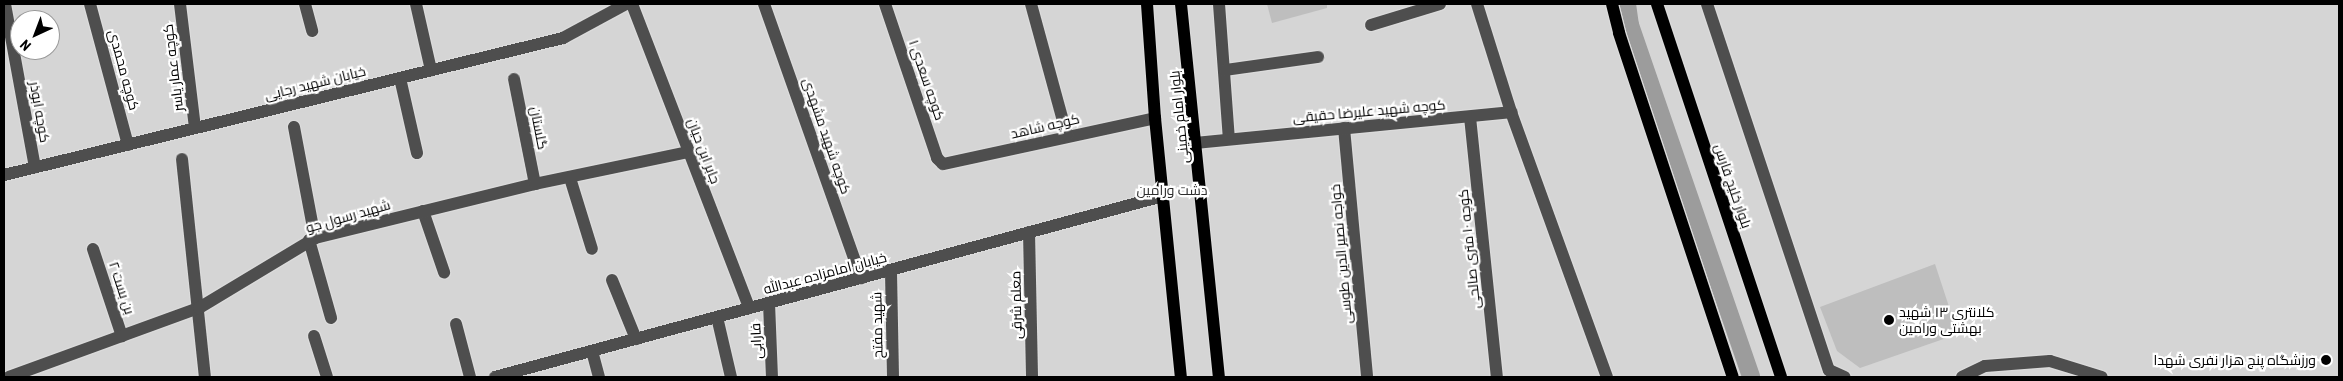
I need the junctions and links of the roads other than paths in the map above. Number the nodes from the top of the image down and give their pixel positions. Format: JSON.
{"nodes":[{"id":1,"x":5,"y":4,"type":"edge"},
{"id":2,"x":90,"y":4,"type":"edge"},
{"id":3,"x":180,"y":4,"type":"edge"},
{"id":4,"x":306,"y":4,"type":"edge"},
{"id":5,"x":416,"y":4,"type":"edge"},
{"id":6,"x":626,"y":4,"type":"edge"},
{"id":7,"x":632,"y":4,"type":"edge"},
{"id":8,"x":764,"y":4,"type":"edge"},
{"id":9,"x":885,"y":4,"type":"edge"},
{"id":10,"x":1031,"y":4,"type":"edge"},
{"id":11,"x":1147,"y":4,"type":"edge"},
{"id":12,"x":1181,"y":4,"type":"edge"},
{"id":13,"x":1219,"y":4,"type":"edge"},
{"id":14,"x":1440,"y":4,"type":"edge"},
{"id":15,"x":1477,"y":4,"type":"edge"},
{"id":16,"x":1612,"y":4,"type":"edge"},
{"id":17,"x":1657,"y":4,"type":"edge"},
{"id":18,"x":1707,"y":4,"type":"edge"},
{"id":19,"x":1371,"y":25,"type":"dead end"},
{"id":20,"x":312,"y":31,"type":"dead end"},
{"id":21,"x":1318,"y":57,"type":"dead end"},
{"id":22,"x":431,"y":70,"type":"junction"},
{"id":23,"x":1225,"y":70,"type":"junction"},
{"id":24,"x":400,"y":78,"type":"junction"},
{"id":25,"x":514,"y":79,"type":"dead end"},
{"id":26,"x":1511,"y":112,"type":"junction"},
{"id":27,"x":1470,"y":117,"type":"junction"},
{"id":28,"x":1155,"y":118,"type":"junction"},
{"id":29,"x":294,"y":127,"type":"dead end"},
{"id":30,"x":195,"y":128,"type":"junction"},
{"id":31,"x":1344,"y":128,"type":"junction"},
{"id":32,"x":1067,"y":136,"type":"junction"},
{"id":33,"x":1229,"y":139,"type":"junction"},
{"id":34,"x":1196,"y":143,"type":"junction"},
{"id":35,"x":128,"y":145,"type":"junction"},
{"id":36,"x":688,"y":152,"type":"junction"},
{"id":37,"x":417,"y":154,"type":"dead end"},
{"id":38,"x":182,"y":159,"type":"dead end"},
{"id":39,"x":943,"y":164,"type":"joint"},
{"id":40,"x":35,"y":168,"type":"junction"},
{"id":41,"x":4,"y":175,"type":"edge"},
{"id":42,"x":570,"y":178,"type":"junction"},
{"id":43,"x":535,"y":184,"type":"junction"},
{"id":44,"x":1163,"y":196,"type":"junction"},
{"id":45,"x":423,"y":211,"type":"junction"},
{"id":46,"x":1029,"y":232,"type":"junction"},
{"id":47,"x":312,"y":239,"type":"junction"},
{"id":48,"x":94,"y":249,"type":"dead end"},
{"id":49,"x":592,"y":249,"type":"dead end"},
{"id":50,"x":444,"y":272,"type":"dead end"},
{"id":51,"x":891,"y":272,"type":"junction"},
{"id":52,"x":861,"y":278,"type":"junction"},
{"id":53,"x":612,"y":280,"type":"dead end"},
{"id":54,"x":769,"y":303,"type":"junction"},
{"id":55,"x":198,"y":308,"type":"junction"},
{"id":56,"x":749,"y":308,"type":"junction"},
{"id":57,"x":717,"y":317,"type":"junction"},
{"id":58,"x":331,"y":318,"type":"dead end"},
{"id":59,"x":456,"y":324,"type":"dead end"},
{"id":60,"x":122,"y":336,"type":"junction"},
{"id":61,"x":314,"y":336,"type":"dead end"},
{"id":62,"x":636,"y":339,"type":"junction"},
{"id":63,"x":592,"y":351,"type":"junction"},
{"id":64,"x":30,"y":374,"type":"edge"},
{"id":65,"x":9,"y":377,"type":"edge"},
{"id":66,"x":205,"y":377,"type":"edge"},
{"id":67,"x":327,"y":377,"type":"edge"},
{"id":68,"x":470,"y":377,"type":"edge"},
{"id":69,"x":495,"y":377,"type":"edge"},
{"id":70,"x":598,"y":377,"type":"edge"},
{"id":71,"x":731,"y":377,"type":"edge"},
{"id":72,"x":772,"y":377,"type":"edge"},
{"id":73,"x":893,"y":377,"type":"edge"},
{"id":74,"x":1032,"y":377,"type":"edge"},
{"id":75,"x":1181,"y":377,"type":"edge"},
{"id":76,"x":1219,"y":377,"type":"edge"},
{"id":77,"x":1367,"y":377,"type":"edge"},
{"id":78,"x":1497,"y":377,"type":"edge"},
{"id":79,"x":1607,"y":377,"type":"edge"},
{"id":80,"x":1733,"y":377,"type":"edge"},
{"id":81,"x":1782,"y":377,"type":"edge"},
{"id":82,"x":1845,"y":377,"type":"edge"},
{"id":83,"x":1962,"y":377,"type":"edge"},
{"id":84,"x":2102,"y":377,"type":"edge"}],
"edges":[{"from":1,"to":40,"type":"street","name":"کوچه ابوذر"},
{"from":2,"to":35,"type":"street","name":"کوچه محمدی"},
{"from":3,"to":30,"type":"street","name":"کوچه عمار یاسر"},
{"from":4,"to":20,"type":"street"},
{"from":5,"to":22,"type":"street"},
{"from":6,"to":22,"type":"street","name":"خیابان شهید رجایی"},
{"from":7,"to":36,"type":"street","name":"جابر ابن حیان"},
{"from":8,"to":52,"type":"street","name":"کوچه شهید مشهدی"},
{"from":9,"to":39,"type":"street","name":"کوچه سعدی ۱"},
{"from":10,"to":32,"type":"street"},
{"from":11,"to":28,"type":"main road","name":"بلوار امام خمینی"},
{"from":12,"to":34,"type":"main road","name":"بلوار امام خمینی"},
{"from":13,"to":23,"type":"street"},
{"from":14,"to":19,"type":"street"},
{"from":15,"to":26,"type":"street"},
{"from":16,"to":80,"type":"main road"},
{"from":17,"to":81,"type":"main road","name":"بلوار خلیج فارس"},
{"from":18,"to":82,"type":"street"},
{"from":21,"to":23,"type":"street"},
{"from":22,"to":24,"type":"street","name":"خیابان شهید رجایی"},
{"from":23,"to":33,"type":"street"},
{"from":24,"to":30,"type":"street","name":"خیابان شهید رجایی"},
{"from":24,"to":37,"type":"street"},
{"from":25,"to":43,"type":"street","name":"گلستان"},
{"from":26,"to":27,"type":"street","name":"کوچه شهید علیرضا حقیقی"},
{"from":26,"to":79,"type":"street"},
{"from":27,"to":31,"type":"street","name":"کوچه شهید علیرضا حقیقی"},
{"from":27,"to":78,"type":"street","name":"کوچه ۱۰ متری صالحی"},
{"from":28,"to":32,"type":"street","name":"کوچه شاهد"},
{"from":28,"to":44,"type":"main road","name":"بلوار امام خمینی"},
{"from":29,"to":47,"type":"street"},
{"from":30,"to":35,"type":"street","name":"خیابان شهید رجایی"},
{"from":31,"to":33,"type":"street","name":"کوچه شهید علیرضا حقیقی"},
{"from":31,"to":77,"type":"street","name":"خواجه نصیر الدین طوسی"},
{"from":32,"to":39,"type":"street","name":"کوچه شاهد"},
{"from":33,"to":34,"type":"street","name":"کوچه شهید علیرضا حقیقی"},
{"from":34,"to":76,"type":"main road","name":"بلوار امام خمینی"},
{"from":35,"to":40,"type":"street","name":"خیابان شهید رجایی"},
{"from":36,"to":42,"type":"street","name":"شهید رسول جو"},
{"from":36,"to":56,"type":"street","name":"جابر ابن حیان"},
{"from":38,"to":55,"type":"street"},
{"from":40,"to":41,"type":"street","name":"خیابان شهید رجایی"},
{"from":42,"to":43,"type":"street","name":"شهید رسول جو"},
{"from":42,"to":49,"type":"street"},
{"from":43,"to":45,"type":"street","name":"شهید رسول جو"},
{"from":44,"to":46,"type":"street","name":"خیابان امامزاده عبدالله"},
{"from":44,"to":75,"type":"main road","name":"بلوار امام خمینی"},
{"from":45,"to":47,"type":"street","name":"شهید رسول جو"},
{"from":45,"to":50,"type":"street"},
{"from":46,"to":51,"type":"street","name":"خیابان امامزاده عبدالله"},
{"from":46,"to":74,"type":"street","name":"معلم شرقی"},
{"from":47,"to":55,"type":"street","name":"شهید رسول جو"},
{"from":47,"to":58,"type":"street"},
{"from":48,"to":60,"type":"street","name":"بن بست ۲"},
{"from":51,"to":52,"type":"street","name":"خیابان امامزاده عبدالله"},
{"from":51,"to":73,"type":"street","name":"شهید مفتح"},
{"from":52,"to":54,"type":"street","name":"خیابان امامزاده عبدالله"},
{"from":53,"to":62,"type":"street"},
{"from":54,"to":56,"type":"street","name":"خیابان امامزاده عبدالله"},
{"from":54,"to":72,"type":"street","name":"فارابی"},
{"from":55,"to":60,"type":"street","name":"شهید رسول جو"},
{"from":55,"to":66,"type":"street"},
{"from":56,"to":57,"type":"street","name":"خیابان امامزاده عبدالله"},
{"from":57,"to":62,"type":"street","name":"خیابان امامزاده عبدالله"},
{"from":57,"to":71,"type":"street"},
{"from":59,"to":68,"type":"street"},
{"from":60,"to":64,"type":"street","name":"شهید رسول جو"},
{"from":61,"to":67,"type":"street"},
{"from":62,"to":63,"type":"street","name":"خیابان امامزاده عبدالله"},
{"from":63,"to":69,"type":"street","name":"خیابان امامزاده عبدالله"},
{"from":63,"to":70,"type":"street"},
{"from":64,"to":65,"type":"street","name":"شهید رسول جو"},
{"from":83,"to":84,"type":"street"}]}
